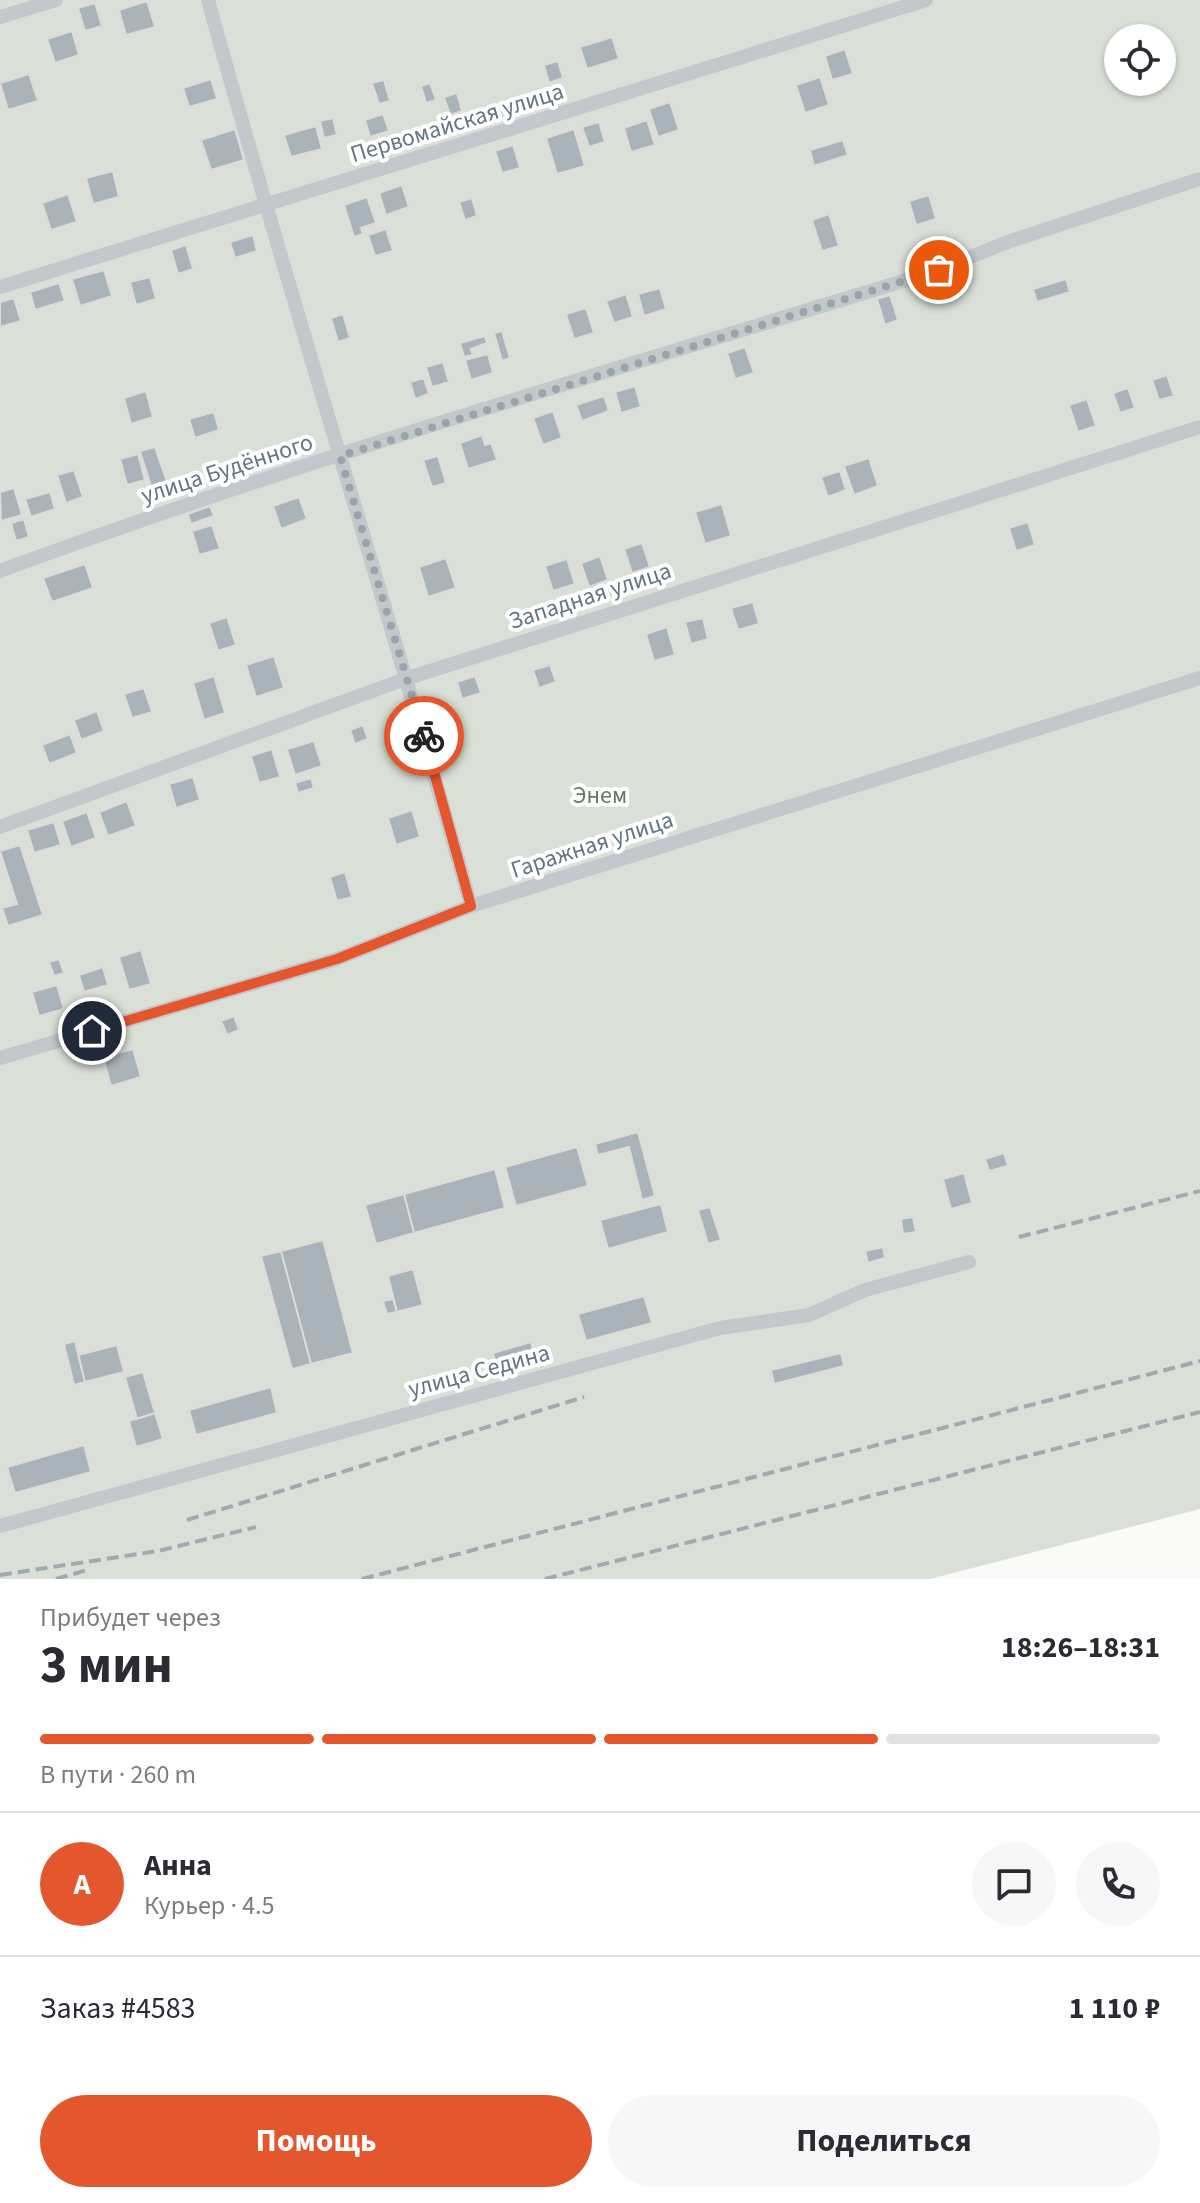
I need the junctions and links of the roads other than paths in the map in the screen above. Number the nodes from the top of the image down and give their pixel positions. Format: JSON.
{"nodes":[{"id":1,"x":56,"y":0,"type":"edge"},
{"id":2,"x":208,"y":0,"type":"edge"},
{"id":3,"x":926,"y":0,"type":"edge"},
{"id":4,"x":0,"y":17,"type":"edge"},
{"id":5,"x":1200,"y":179,"type":"edge"},
{"id":6,"x":265,"y":206,"type":"junction"},
{"id":7,"x":0,"y":287,"type":"edge"},
{"id":8,"x":1200,"y":427,"type":"edge"},
{"id":9,"x":340,"y":456,"type":"junction"},
{"id":10,"x":0,"y":571,"type":"edge"},
{"id":11,"x":408,"y":678,"type":"junction"},
{"id":12,"x":1200,"y":678,"type":"edge"},
{"id":13,"x":0,"y":827,"type":"edge"},
{"id":14,"x":471,"y":906,"type":"junction"},
{"id":15,"x":0,"y":1058,"type":"edge"},
{"id":16,"x":969,"y":1262,"type":"dead end"},
{"id":17,"x":0,"y":1526,"type":"edge"}],
"edges":[{"from":1,"to":4,"type":"street"},
{"from":2,"to":6,"type":"street"},
{"from":3,"to":6,"type":"street","name":"Первомайская улица"},
{"from":5,"to":9,"type":"street","name":"улица Будённого"},
{"from":6,"to":7,"type":"street","name":"Первомайская улица"},
{"from":6,"to":9,"type":"street"},
{"from":8,"to":11,"type":"street","name":"Западная улица"},
{"from":9,"to":10,"type":"street","name":"улица Будённого"},
{"from":9,"to":11,"type":"street"},
{"from":11,"to":13,"type":"street","name":"Западная улица"},
{"from":11,"to":14,"type":"street"},
{"from":12,"to":14,"type":"street","name":"Гаражная улица"},
{"from":14,"to":15,"type":"street","name":"Гаражная улица"},
{"from":16,"to":17,"type":"street","name":"улица Седина"}]}
